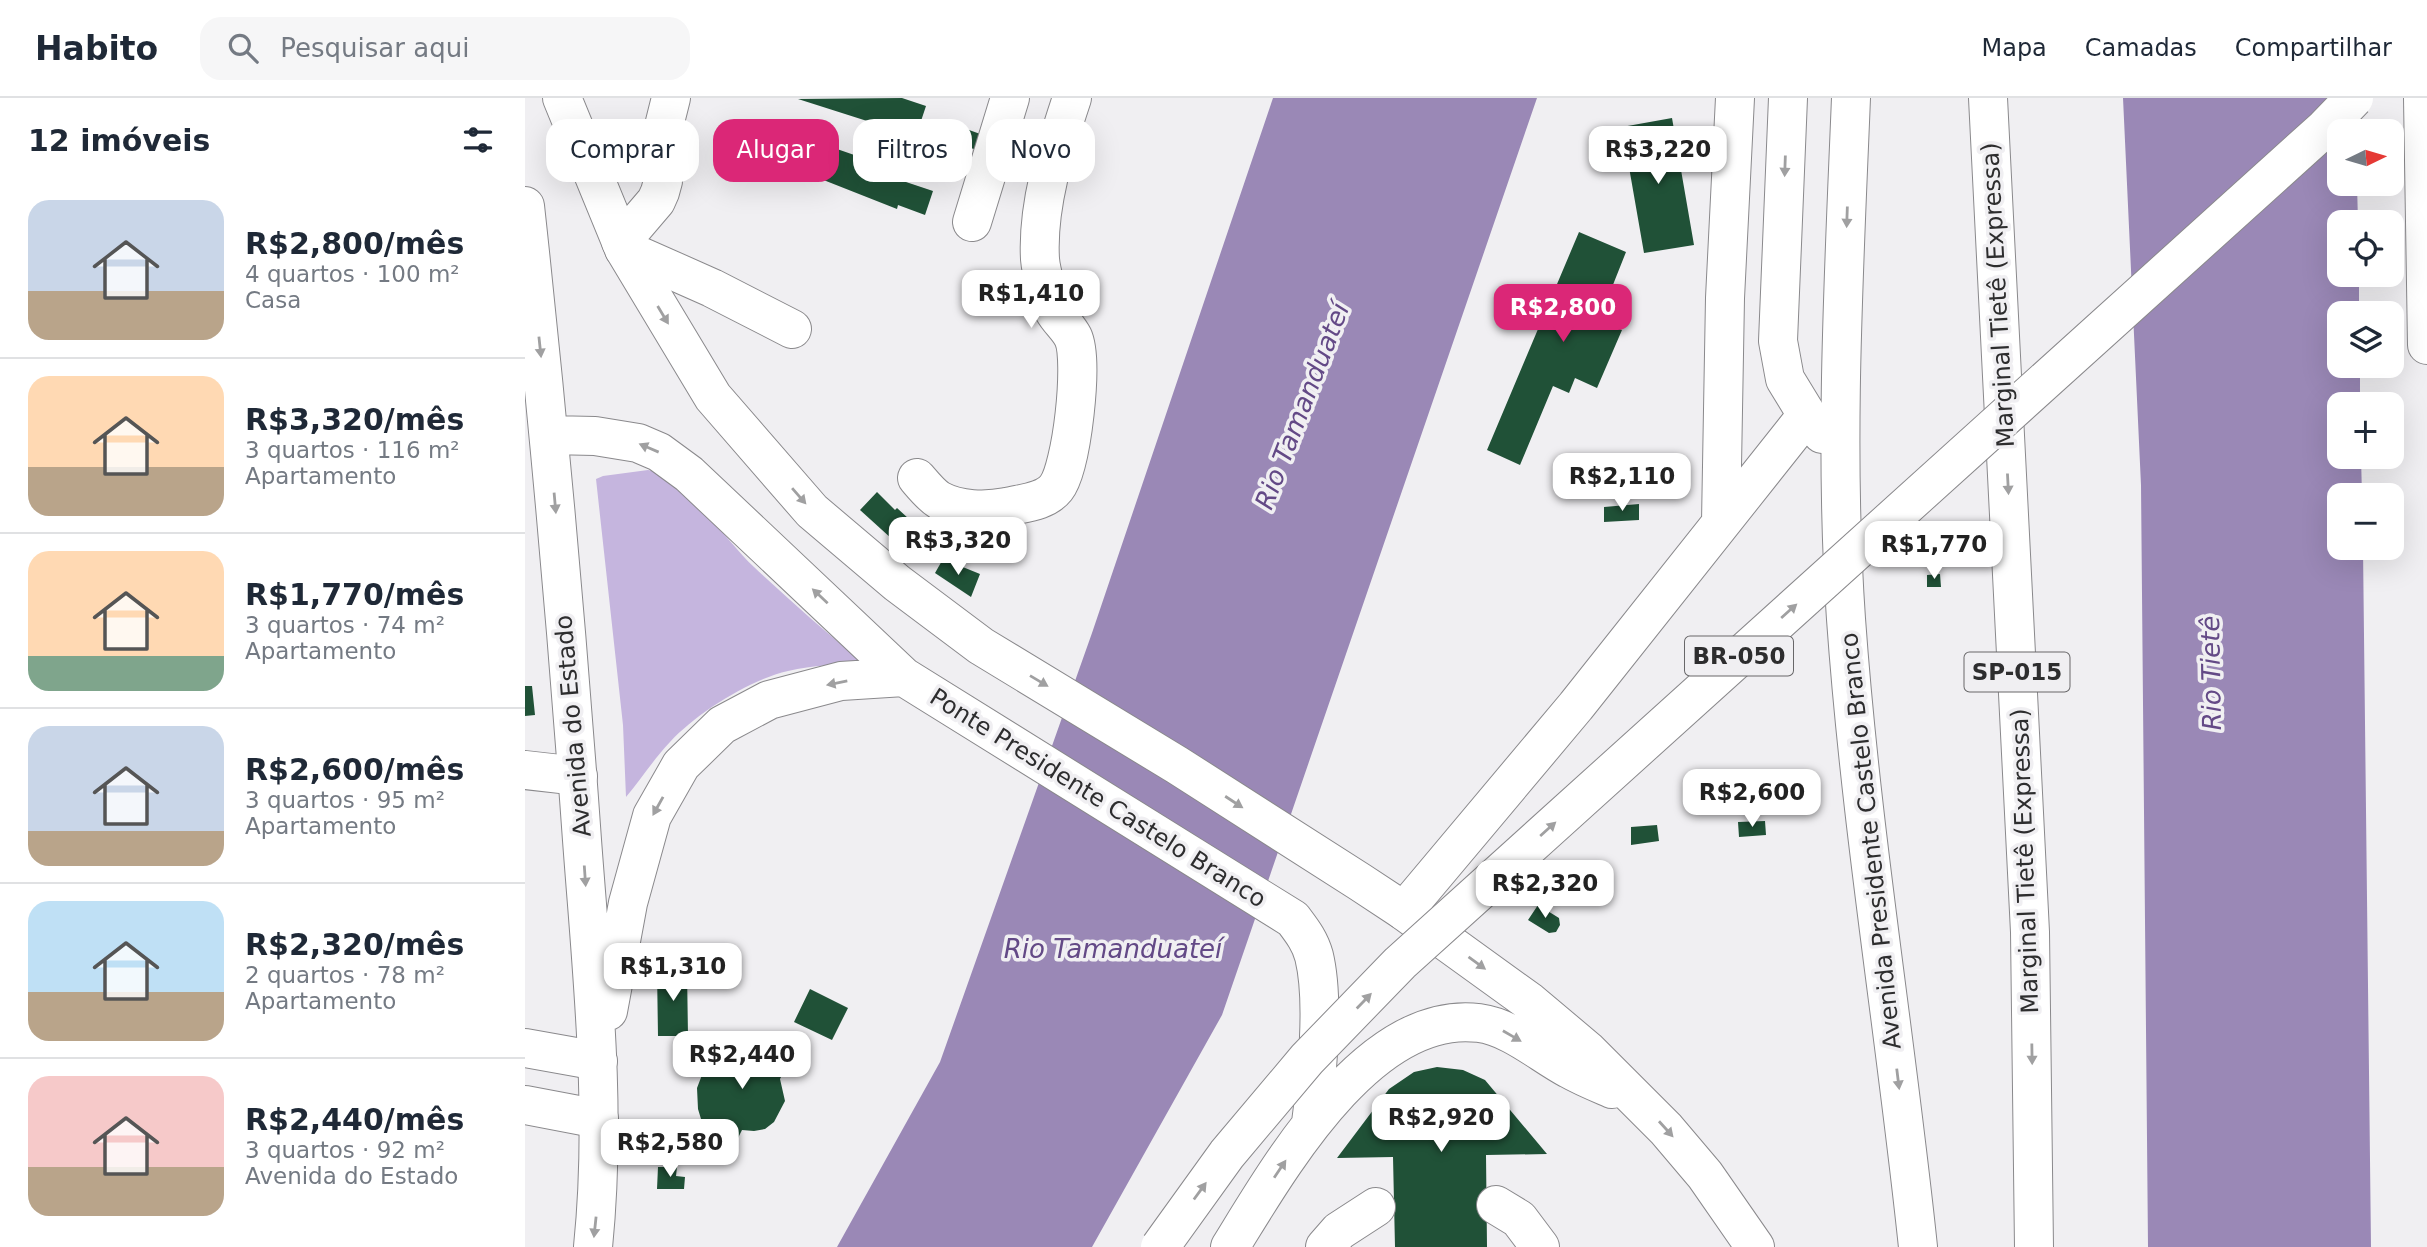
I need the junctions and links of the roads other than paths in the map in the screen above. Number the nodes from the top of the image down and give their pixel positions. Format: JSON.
{"nodes":[{"id":1,"x":562,"y":98,"type":"edge"},
{"id":2,"x":671,"y":98,"type":"edge"},
{"id":3,"x":1010,"y":98,"type":"edge"},
{"id":4,"x":1022,"y":98,"type":"edge"},
{"id":5,"x":1735,"y":98,"type":"edge"},
{"id":6,"x":1788,"y":98,"type":"edge"},
{"id":7,"x":1851,"y":98,"type":"edge"},
{"id":8,"x":1868,"y":98,"type":"edge"},
{"id":9,"x":1988,"y":98,"type":"edge"},
{"id":10,"x":2354,"y":98,"type":"edge"},
{"id":11,"x":2423,"y":98,"type":"edge"},
{"id":12,"x":1069,"y":106,"type":"edge"},
{"id":13,"x":1849,"y":149,"type":"junction"},
{"id":14,"x":525,"y":206,"type":"edge"},
{"id":15,"x":972,"y":222,"type":"dead end"},
{"id":16,"x":622,"y":246,"type":"junction"},
{"id":17,"x":528,"y":257,"type":"edge"},
{"id":18,"x":792,"y":329,"type":"dead end"},
{"id":19,"x":2427,"y":345,"type":"edge"},
{"id":20,"x":1807,"y":415,"type":"junction"},
{"id":21,"x":549,"y":435,"type":"junction"},
{"id":22,"x":1842,"y":460,"type":"junction"},
{"id":23,"x":917,"y":478,"type":"dead end"},
{"id":24,"x":1721,"y":522,"type":"junction"},
{"id":25,"x":904,"y":677,"type":"junction"},
{"id":26,"x":525,"y":770,"type":"edge"},
{"id":27,"x":577,"y":776,"type":"junction"},
{"id":28,"x":1404,"y":911,"type":"junction"},
{"id":29,"x":525,"y":1048,"type":"edge"},
{"id":30,"x":598,"y":1061,"type":"junction"},
{"id":31,"x":1640,"y":1102,"type":"junction"},
{"id":32,"x":525,"y":1105,"type":"edge"},
{"id":33,"x":599,"y":1119,"type":"junction"},
{"id":34,"x":1311,"y":1123,"type":"junction"},
{"id":35,"x":1496,"y":1205,"type":"dead end"},
{"id":36,"x":1375,"y":1207,"type":"dead end"},
{"id":37,"x":593,"y":1247,"type":"edge"},
{"id":38,"x":1160,"y":1247,"type":"edge"},
{"id":39,"x":1230,"y":1247,"type":"edge"},
{"id":40,"x":1325,"y":1247,"type":"edge"},
{"id":41,"x":1540,"y":1247,"type":"edge"},
{"id":42,"x":1755,"y":1247,"type":"edge"},
{"id":43,"x":1918,"y":1247,"type":"edge"},
{"id":44,"x":2034,"y":1247,"type":"edge"}],
"edges":[{"from":1,"to":16,"type":"main road"},
{"from":2,"to":16,"type":"main road"},
{"from":3,"to":15,"type":"main road"},
{"from":4,"to":12,"type":"main road"},
{"from":5,"to":24,"type":"main road"},
{"from":6,"to":20,"type":"main road","one_way":true},
{"from":7,"to":13,"type":"main road","name":"Avenida Presidente Castelo Branco"},
{"from":8,"to":13,"type":"main road"},
{"from":9,"to":44,"type":"main road","name":"Marginal Tietê (Expressa)","number":"SP-015","one_way":true},
{"from":38,"to":10,"type":"main road","number":"BR-050","one_way":true,"bridge":true},
{"from":11,"to":19,"type":"main road"},
{"from":12,"to":23,"type":"main road"},
{"from":13,"to":22,"type":"main road","name":"Avenida Presidente Castelo Branco","one_way":true},
{"from":14,"to":17,"type":"main road","name":"Avenida do Estado"},
{"from":16,"to":18,"type":"main road"},
{"from":16,"to":28,"type":"main road","one_way":true},
{"from":17,"to":21,"type":"main road","name":"Avenida do Estado","one_way":true},
{"from":20,"to":22,"type":"main road"},
{"from":20,"to":24,"type":"main road"},
{"from":25,"to":21,"type":"main road","one_way":true},
{"from":21,"to":27,"type":"main road","name":"Avenida do Estado","one_way":true},
{"from":22,"to":43,"type":"main road","name":"Avenida Presidente Castelo Branco","one_way":true},
{"from":24,"to":28,"type":"main road"},
{"from":25,"to":30,"type":"main road","one_way":true},
{"from":25,"to":34,"type":"main road","name":"Ponte Presidente Castelo Branco"},
{"from":26,"to":27,"type":"main road"},
{"from":27,"to":30,"type":"main road","name":"Avenida do Estado","one_way":true},
{"from":28,"to":31,"type":"main road","one_way":true},
{"from":29,"to":30,"type":"main road"},
{"from":30,"to":33,"type":"main road","name":"Avenida do Estado"},
{"from":34,"to":31,"type":"main road","one_way":true},
{"from":31,"to":42,"type":"main road","one_way":true},
{"from":32,"to":33,"type":"main road"},
{"from":33,"to":37,"type":"main road","name":"Avenida do Estado","one_way":true},
{"from":39,"to":34,"type":"main road","one_way":true},
{"from":35,"to":41,"type":"main road"},
{"from":36,"to":40,"type":"main road"}]}
